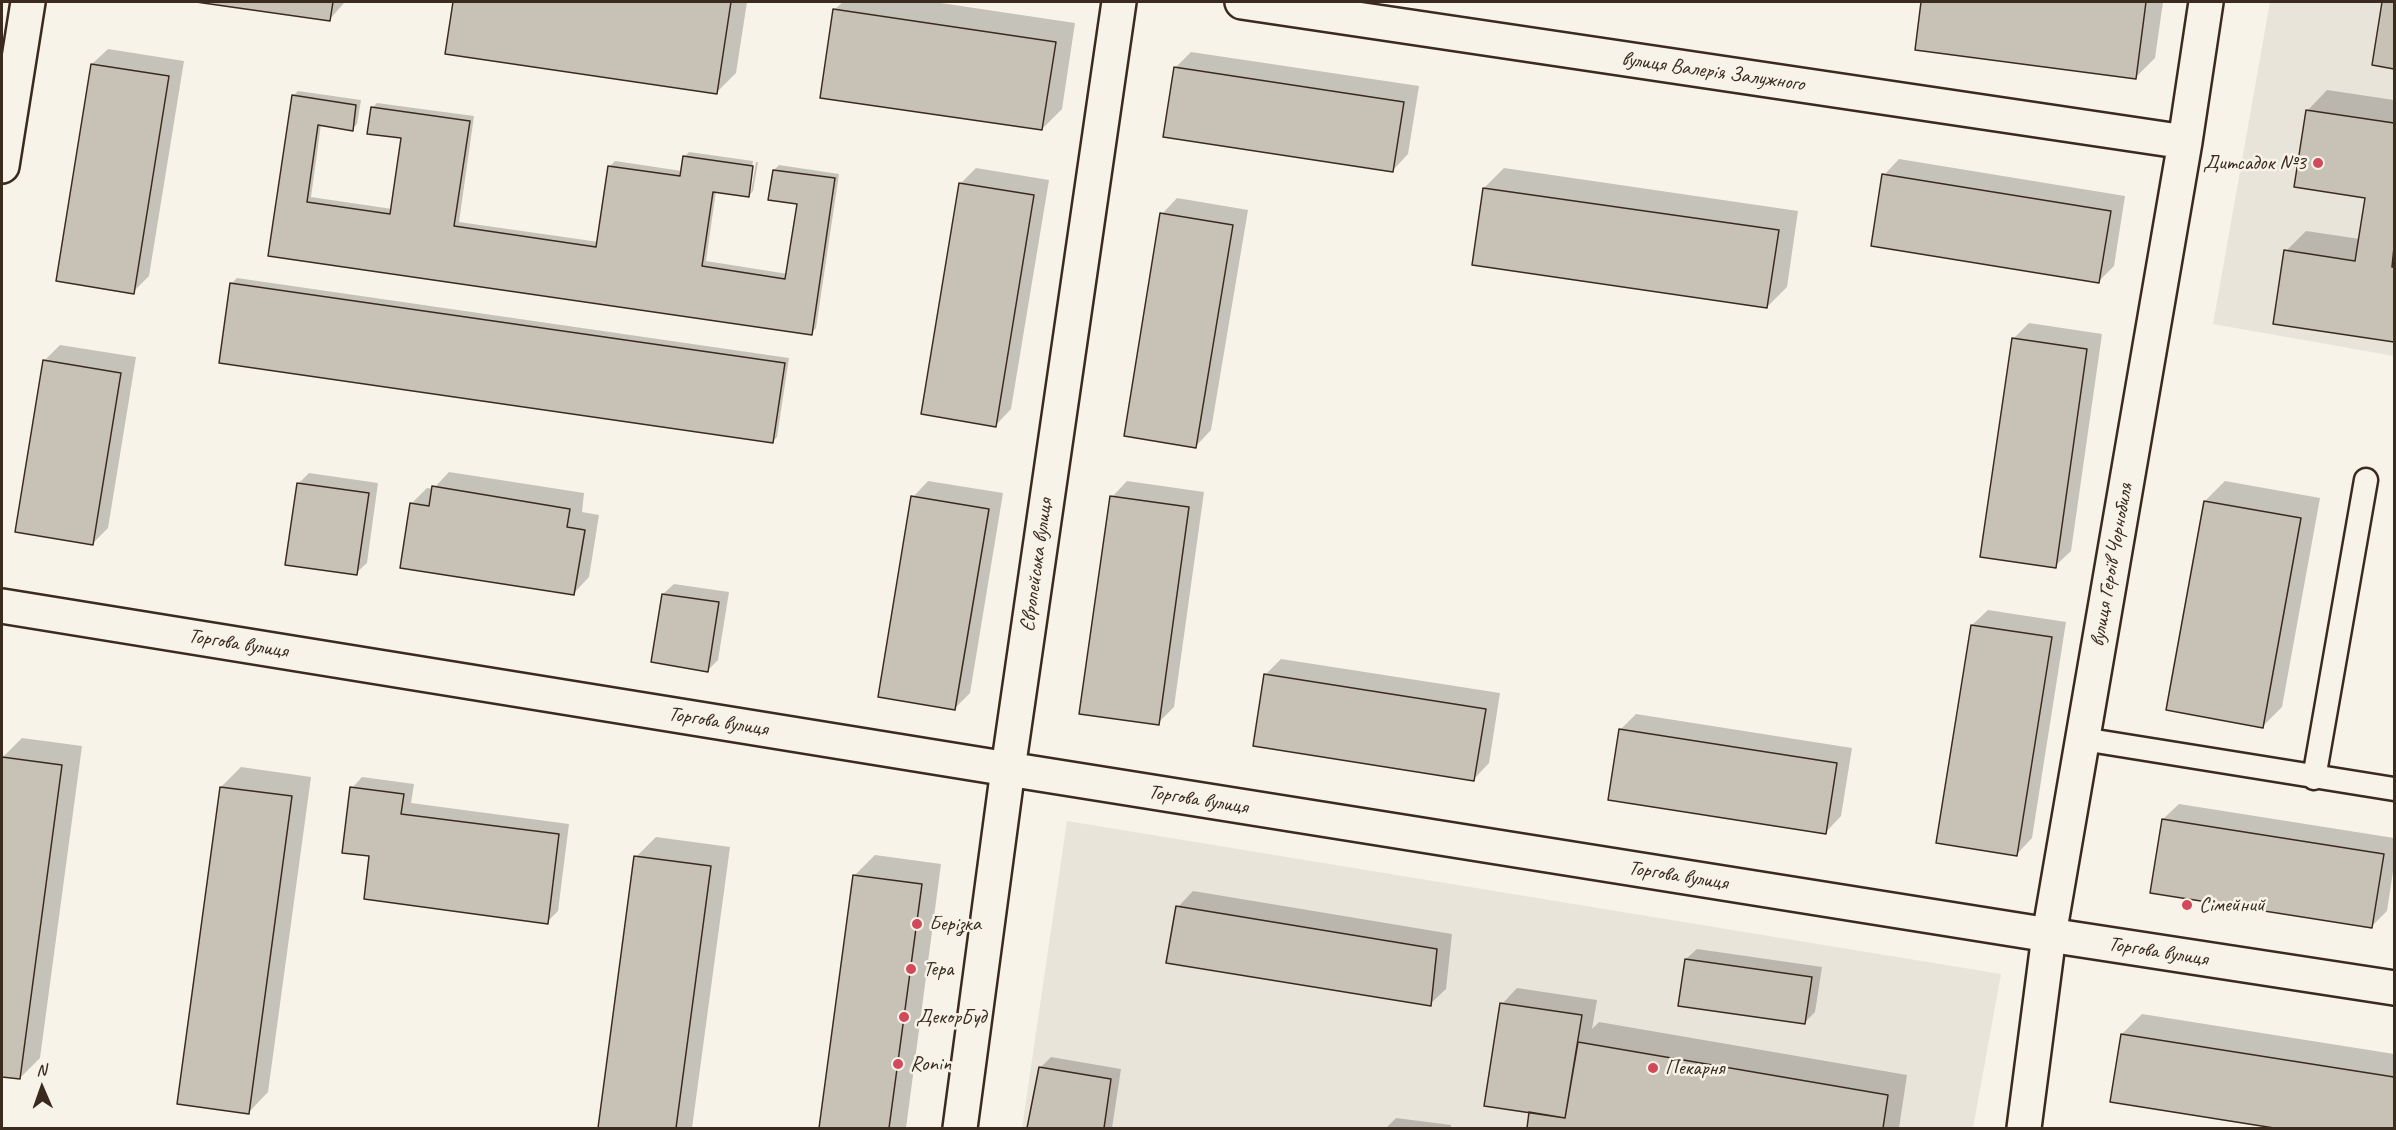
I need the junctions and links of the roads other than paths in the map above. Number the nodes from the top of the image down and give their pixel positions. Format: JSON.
{"nodes":[{"id":1,"x":28,"y":2,"type":"edge"},
{"id":2,"x":1119,"y":2,"type":"edge"},
{"id":3,"x":1242,"y":2,"type":"edge"},
{"id":4,"x":2206,"y":2,"type":"edge"},
{"id":5,"x":2185,"y":142,"type":"junction"},
{"id":6,"x":2,"y":166,"type":"edge"},
{"id":7,"x":2366,"y":480,"type":"dead end"},
{"id":8,"x":2,"y":606,"type":"edge"},
{"id":9,"x":2083,"y":739,"type":"junction"},
{"id":10,"x":1008,"y":770,"type":"junction"},
{"id":11,"x":2314,"y":778,"type":"junction"},
{"id":12,"x":2394,"y":789,"type":"edge"},
{"id":13,"x":2049,"y":935,"type":"junction"},
{"id":14,"x":2394,"y":988,"type":"edge"},
{"id":15,"x":960,"y":1128,"type":"edge"},
{"id":16,"x":2024,"y":1128,"type":"edge"}],
"edges":[{"from":1,"to":6,"type":"street"},
{"from":2,"to":10,"type":"street","name":"Європейська вулиця"},
{"from":3,"to":5,"type":"street","name":"вулиця Валерія Залужного"},
{"from":4,"to":5,"type":"street","name":"вулиця Героїв Чорнобиля"},
{"from":5,"to":9,"type":"street","name":"вулиця Героїв Чорнобиля"},
{"from":7,"to":11,"type":"lane"},
{"from":8,"to":10,"type":"street","name":"Торгова вулиця"},
{"from":9,"to":11,"type":"lane"},
{"from":9,"to":13,"type":"street","name":"вулиця Героїв Чорнобиля"},
{"from":10,"to":13,"type":"street","name":"Торгова вулиця"},
{"from":10,"to":15,"type":"street","name":"Європейська вулиця"},
{"from":11,"to":12,"type":"lane"},
{"from":13,"to":14,"type":"street","name":"Торгова вулиця"},
{"from":13,"to":16,"type":"street","name":"вулиця Героїв Чорнобиля"}]}
